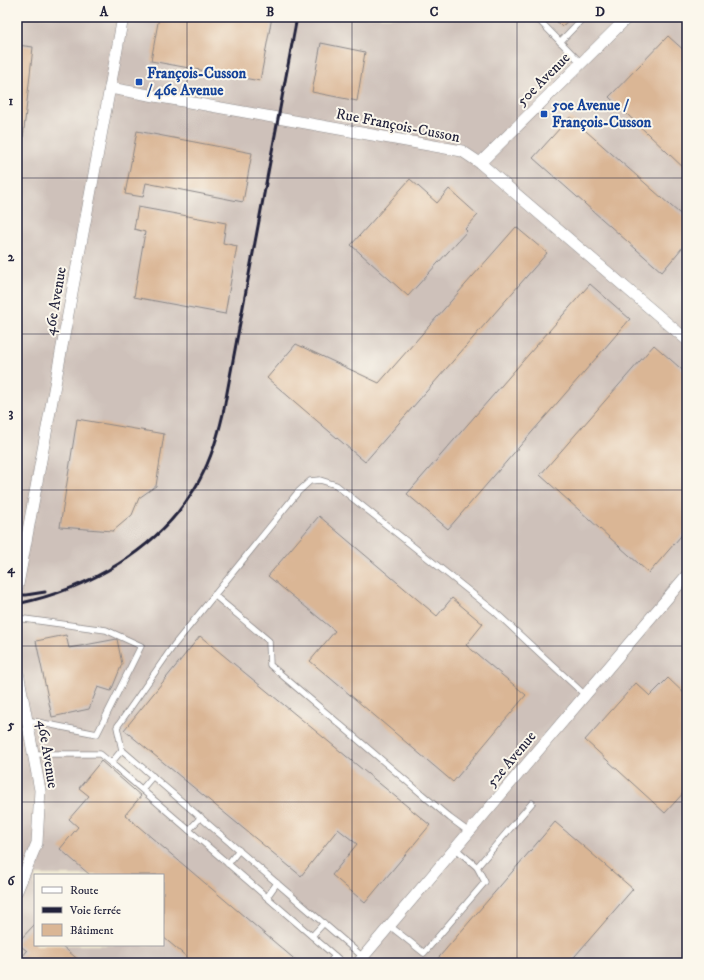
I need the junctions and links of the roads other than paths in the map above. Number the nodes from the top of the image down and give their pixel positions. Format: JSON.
{"nodes":[{"id":1,"x":123,"y":17,"type":"edge"},
{"id":2,"x":536,"y":17,"type":"edge"},
{"id":3,"x":584,"y":17,"type":"edge"},
{"id":4,"x":628,"y":17,"type":"edge"},
{"id":5,"x":560,"y":42,"type":"junction"},
{"id":6,"x":581,"y":63,"type":"junction"},
{"id":7,"x":110,"y":88,"type":"junction"},
{"id":8,"x":480,"y":163,"type":"junction"},
{"id":9,"x":687,"y":340,"type":"edge"},
{"id":10,"x":687,"y":575,"type":"edge"},
{"id":11,"x":17,"y":590,"type":"edge"},
{"id":12,"x":214,"y":594,"type":"junction"},
{"id":13,"x":17,"y":618,"type":"edge"},
{"id":14,"x":17,"y":667,"type":"edge"},
{"id":15,"x":585,"y":695,"type":"junction"},
{"id":16,"x":22,"y":719,"type":"edge"},
{"id":17,"x":122,"y":750,"type":"junction"},
{"id":18,"x":34,"y":754,"type":"junction"},
{"id":19,"x":111,"y":763,"type":"junction"},
{"id":20,"x":153,"y":776,"type":"junction"},
{"id":21,"x":142,"y":789,"type":"junction"},
{"id":22,"x":532,"y":804,"type":"dead end"},
{"id":23,"x":201,"y":817,"type":"junction"},
{"id":24,"x":189,"y":830,"type":"junction"},
{"id":25,"x":469,"y":832,"type":"junction"},
{"id":26,"x":455,"y":848,"type":"junction"},
{"id":27,"x":239,"y":850,"type":"junction"},
{"id":28,"x":228,"y":864,"type":"junction"},
{"id":29,"x":477,"y":867,"type":"junction"},
{"id":30,"x":277,"y":883,"type":"junction"},
{"id":31,"x":17,"y":891,"type":"edge"},
{"id":32,"x":267,"y":897,"type":"junction"},
{"id":33,"x":324,"y":923,"type":"junction"},
{"id":34,"x":390,"y":926,"type":"junction"},
{"id":35,"x":312,"y":936,"type":"junction"},
{"id":36,"x":335,"y":956,"type":"junction"},
{"id":37,"x":361,"y":960,"type":"edge"},
{"id":38,"x":329,"y":963,"type":"edge"},
{"id":39,"x":343,"y":963,"type":"edge"}],
"edges":[{"from":1,"to":7,"type":"street","name":"46e Avenue"},
{"from":2,"to":5,"type":"lane"},
{"from":3,"to":5,"type":"lane"},
{"from":4,"to":6,"type":"street","name":"50e Avenue"},
{"from":5,"to":6,"type":"lane"},
{"from":6,"to":8,"type":"street","name":"50e Avenue"},
{"from":7,"to":8,"type":"street","name":"Rue François-Cusson"},
{"from":7,"to":11,"type":"street","name":"46e Avenue"},
{"from":8,"to":9,"type":"street","name":"Rue François-Cusson"},
{"from":10,"to":15,"type":"street","name":"52e Avenue"},
{"from":12,"to":15,"type":"lane"},
{"from":12,"to":17,"type":"lane"},
{"from":12,"to":25,"type":"lane"},
{"from":13,"to":16,"type":"lane"},
{"from":14,"to":16,"type":"street","name":"46e Avenue"},
{"from":15,"to":25,"type":"street","name":"52e Avenue"},
{"from":16,"to":18,"type":"street","name":"46e Avenue"},
{"from":17,"to":19,"type":"lane"},
{"from":17,"to":20,"type":"lane"},
{"from":18,"to":19,"type":"lane"},
{"from":18,"to":31,"type":"street","name":"46e Avenue"},
{"from":19,"to":21,"type":"lane"},
{"from":20,"to":21,"type":"lane"},
{"from":20,"to":23,"type":"lane"},
{"from":21,"to":24,"type":"lane"},
{"from":22,"to":29,"type":"lane"},
{"from":23,"to":24,"type":"lane"},
{"from":23,"to":27,"type":"lane"},
{"from":24,"to":28,"type":"lane"},
{"from":25,"to":26,"type":"street","name":"52e Avenue"},
{"from":26,"to":29,"type":"lane"},
{"from":26,"to":34,"type":"street","name":"52e Avenue"},
{"from":27,"to":28,"type":"lane"},
{"from":27,"to":30,"type":"lane"},
{"from":28,"to":32,"type":"lane"},
{"from":29,"to":34,"type":"lane"},
{"from":30,"to":32,"type":"lane"},
{"from":30,"to":33,"type":"lane"},
{"from":32,"to":35,"type":"lane"},
{"from":33,"to":35,"type":"lane"},
{"from":33,"to":37,"type":"lane"},
{"from":34,"to":37,"type":"street","name":"52e Avenue"},
{"from":35,"to":36,"type":"lane"},
{"from":36,"to":38,"type":"lane"},
{"from":36,"to":39,"type":"lane"}]}
